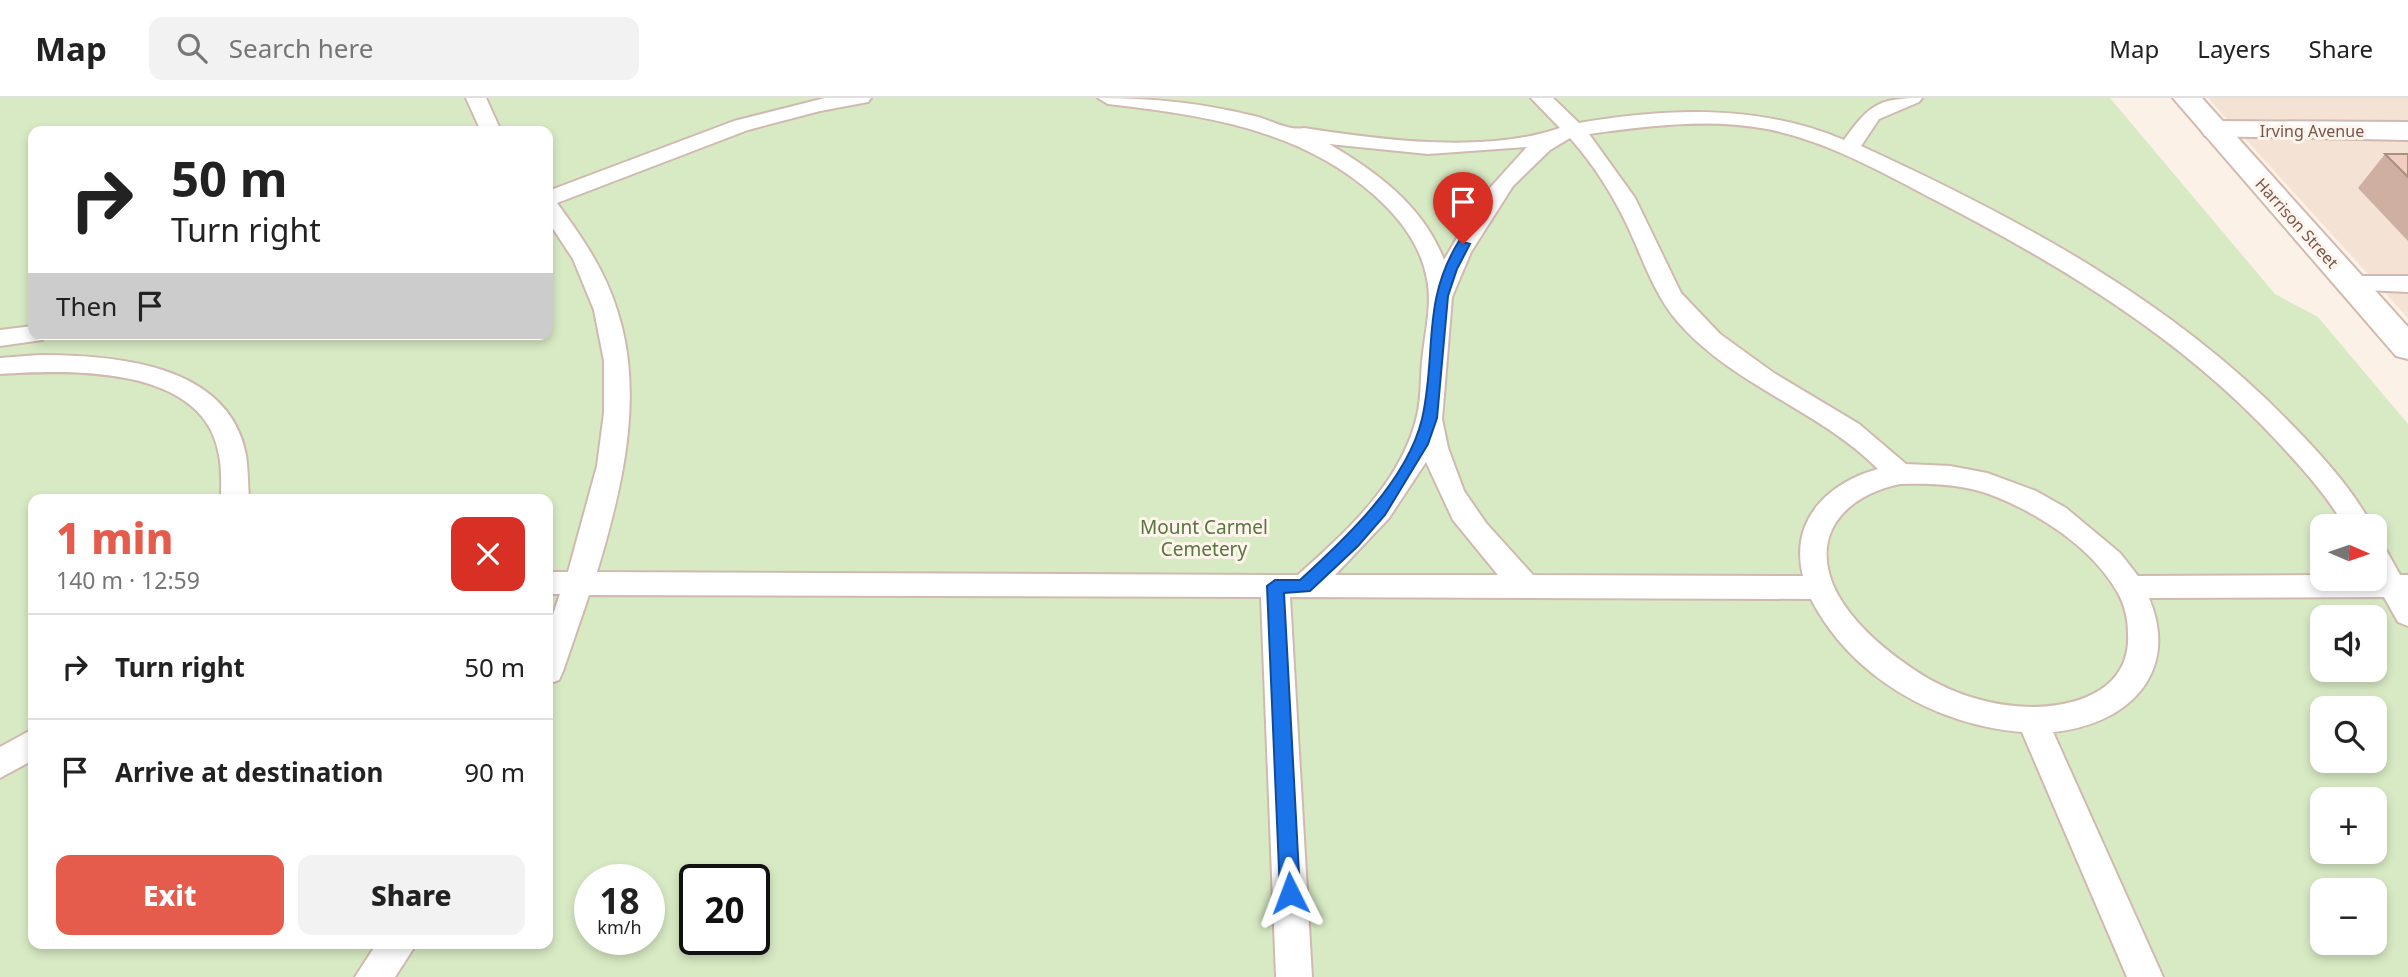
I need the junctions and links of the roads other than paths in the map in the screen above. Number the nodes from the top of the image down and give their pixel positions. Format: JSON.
{"nodes":[{"id":1,"x":476,"y":98,"type":"edge"},
{"id":2,"x":861,"y":98,"type":"edge"},
{"id":3,"x":1108,"y":98,"type":"edge"},
{"id":4,"x":1541,"y":98,"type":"edge"},
{"id":5,"x":1912,"y":98,"type":"edge"},
{"id":6,"x":2186,"y":98,"type":"edge"},
{"id":7,"x":489,"y":126,"type":"edge"},
{"id":8,"x":1269,"y":127,"type":"junction"},
{"id":9,"x":2215,"y":130,"type":"junction"},
{"id":10,"x":2408,"y":131,"type":"edge"},
{"id":11,"x":1569,"y":132,"type":"junction"},
{"id":12,"x":1849,"y":148,"type":"junction"},
{"id":13,"x":553,"y":197,"type":"edge"},
{"id":14,"x":553,"y":213,"type":"edge"},
{"id":15,"x":2351,"y":284,"type":"junction"},
{"id":16,"x":2408,"y":284,"type":"edge"},
{"id":17,"x":1441,"y":296,"type":"junction"},
{"id":18,"x":28,"y":335,"type":"edge"},
{"id":19,"x":0,"y":338,"type":"edge"},
{"id":20,"x":2408,"y":348,"type":"edge"},
{"id":21,"x":0,"y":366,"type":"edge"},
{"id":22,"x":1430,"y":418,"type":"junction"},
{"id":23,"x":1900,"y":474,"type":"junction"},
{"id":24,"x":235,"y":494,"type":"edge"},
{"id":25,"x":2351,"y":514,"type":"edge"},
{"id":26,"x":2387,"y":571,"type":"edge"},
{"id":27,"x":553,"y":583,"type":"edge"},
{"id":28,"x":578,"y":583,"type":"junction"},
{"id":29,"x":1290,"y":586,"type":"junction"},
{"id":30,"x":2399,"y":586,"type":"edge"},
{"id":31,"x":1525,"y":587,"type":"junction"},
{"id":32,"x":2130,"y":587,"type":"junction"},
{"id":33,"x":1821,"y":588,"type":"junction"},
{"id":34,"x":2408,"y":614,"type":"edge"},
{"id":35,"x":553,"y":656,"type":"edge"},
{"id":36,"x":2032,"y":720,"type":"junction"},
{"id":37,"x":28,"y":746,"type":"edge"},
{"id":38,"x":0,"y":764,"type":"edge"},
{"id":39,"x":394,"y":949,"type":"edge"},
{"id":40,"x":373,"y":977,"type":"edge"},
{"id":41,"x":1294,"y":977,"type":"edge"},
{"id":42,"x":2146,"y":977,"type":"edge"}],
"edges":[{"from":1,"to":7,"type":"lane"},
{"from":2,"to":13,"type":"lane"},
{"from":3,"to":8,"type":"lane"},
{"from":4,"to":11,"type":"lane"},
{"from":5,"to":12,"type":"lane"},
{"from":6,"to":9,"type":"main road","name":"Harrison Street"},
{"from":8,"to":11,"type":"lane"},
{"from":8,"to":17,"type":"lane"},
{"from":9,"to":10,"type":"main road","name":"Irving Avenue"},
{"from":9,"to":15,"type":"main road","name":"Harrison Street"},
{"from":11,"to":12,"type":"lane"},
{"from":11,"to":17,"type":"lane"},
{"from":11,"to":23,"type":"lane"},
{"from":12,"to":25,"type":"lane"},
{"from":14,"to":28,"type":"lane"},
{"from":15,"to":16,"type":"lane"},
{"from":15,"to":20,"type":"main road","name":"Harrison Street"},
{"from":17,"to":22,"type":"lane"},
{"from":18,"to":19,"type":"lane"},
{"from":21,"to":24,"type":"lane"},
{"from":22,"to":29,"type":"lane"},
{"from":22,"to":31,"type":"lane"},
{"from":23,"to":32,"type":"lane"},
{"from":23,"to":33,"type":"lane"},
{"from":26,"to":30,"type":"lane"},
{"from":27,"to":28,"type":"lane"},
{"from":28,"to":29,"type":"lane"},
{"from":28,"to":35,"type":"lane"},
{"from":29,"to":31,"type":"lane"},
{"from":29,"to":41,"type":"lane"},
{"from":30,"to":32,"type":"lane"},
{"from":30,"to":34,"type":"lane"},
{"from":31,"to":33,"type":"lane"},
{"from":32,"to":36,"type":"lane"},
{"from":33,"to":36,"type":"lane"},
{"from":36,"to":42,"type":"lane"},
{"from":37,"to":38,"type":"lane"},
{"from":39,"to":40,"type":"lane"}]}
